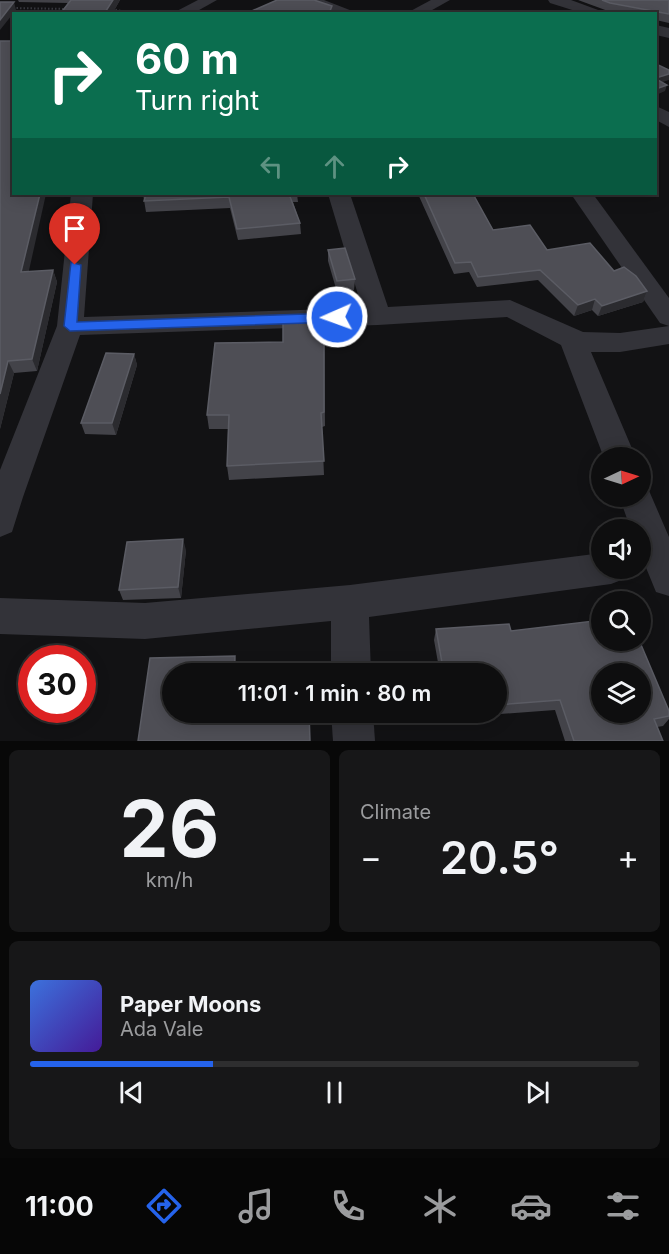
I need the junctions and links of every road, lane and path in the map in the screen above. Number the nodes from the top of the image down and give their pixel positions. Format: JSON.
{"nodes":[{"id":1,"x":210,"y":0,"type":"edge"},
{"id":2,"x":309,"y":0,"type":"edge"},
{"id":3,"x":443,"y":0,"type":"edge"},
{"id":4,"x":555,"y":0,"type":"edge"},
{"id":5,"x":9,"y":8,"type":"edge"},
{"id":6,"x":71,"y":9,"type":"edge"},
{"id":7,"x":110,"y":9,"type":"edge"},
{"id":8,"x":125,"y":12,"type":"edge"},
{"id":9,"x":183,"y":12,"type":"edge"},
{"id":10,"x":347,"y":12,"type":"edge"},
{"id":11,"x":416,"y":12,"type":"edge"},
{"id":12,"x":595,"y":12,"type":"edge"},
{"id":13,"x":82,"y":195,"type":"edge"},
{"id":14,"x":339,"y":195,"type":"edge"},
{"id":15,"x":583,"y":195,"type":"edge"},
{"id":16,"x":378,"y":316,"type":"junction"},
{"id":17,"x":669,"y":317,"type":"edge"},
{"id":18,"x":70,"y":326,"type":"junction"},
{"id":19,"x":669,"y":335,"type":"edge"},
{"id":20,"x":572,"y":339,"type":"junction"},
{"id":21,"x":616,"y":447,"type":"edge"},
{"id":22,"x":638,"y":507,"type":"edge"},
{"id":23,"x":0,"y":522,"type":"edge"},
{"id":24,"x":657,"y":569,"type":"edge"},
{"id":25,"x":591,"y":571,"type":"edge"},
{"id":26,"x":350,"y":602,"type":"junction"},
{"id":27,"x":0,"y":616,"type":"edge"},
{"id":28,"x":351,"y":663,"type":"edge"},
{"id":29,"x":353,"y":723,"type":"edge"},
{"id":30,"x":354,"y":741,"type":"edge"}],
"edges":[{"from":1,"to":9,"type":"street"},
{"from":2,"to":10,"type":"street"},
{"from":3,"to":11,"type":"street"},
{"from":4,"to":12,"type":"street"},
{"from":5,"to":6,"type":"path"},
{"from":7,"to":8,"type":"path"},
{"from":13,"to":18,"type":"street"},
{"from":14,"to":16,"type":"street"},
{"from":15,"to":17,"type":"street"},
{"from":16,"to":18,"type":"street"},
{"from":16,"to":20,"type":"street"},
{"from":18,"to":23,"type":"street"},
{"from":19,"to":20,"type":"street"},
{"from":20,"to":21,"type":"street"},
{"from":22,"to":24,"type":"street"},
{"from":25,"to":26,"type":"street"},
{"from":26,"to":27,"type":"street"},
{"from":26,"to":28,"type":"street"},
{"from":29,"to":30,"type":"street"}]}
